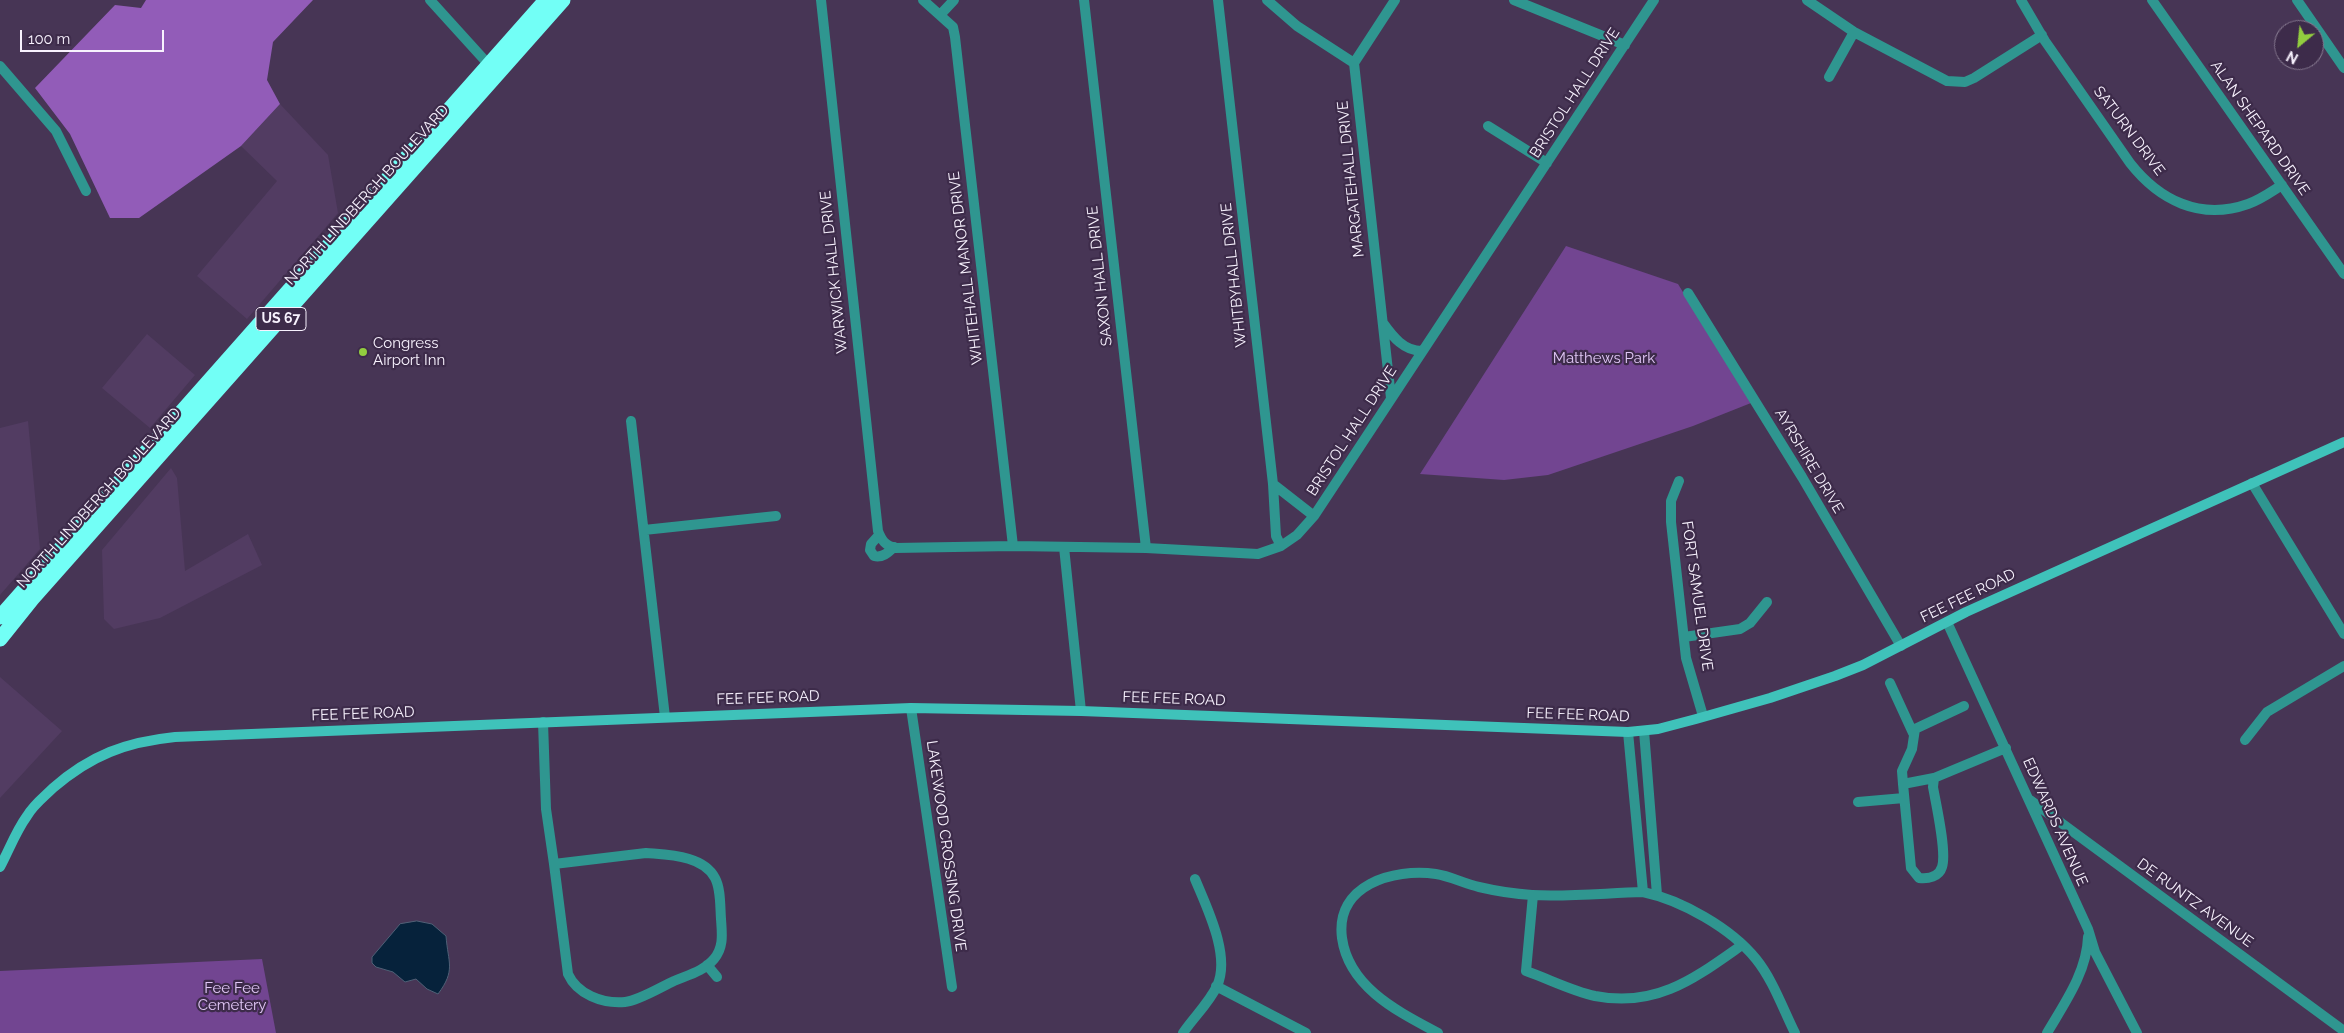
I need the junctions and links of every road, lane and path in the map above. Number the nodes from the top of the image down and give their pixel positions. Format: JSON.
{"nodes":[{"id":1,"x":430,"y":0,"type":"edge"},
{"id":2,"x":546,"y":0,"type":"edge"},
{"id":3,"x":563,"y":0,"type":"edge"},
{"id":4,"x":820,"y":0,"type":"edge"},
{"id":5,"x":923,"y":0,"type":"edge"},
{"id":6,"x":954,"y":0,"type":"edge"},
{"id":7,"x":1084,"y":0,"type":"edge"},
{"id":8,"x":1218,"y":0,"type":"edge"},
{"id":9,"x":1267,"y":0,"type":"edge"},
{"id":10,"x":1395,"y":0,"type":"edge"},
{"id":11,"x":1514,"y":0,"type":"edge"},
{"id":12,"x":1654,"y":0,"type":"edge"},
{"id":13,"x":1807,"y":0,"type":"edge"},
{"id":14,"x":2021,"y":0,"type":"edge"},
{"id":15,"x":2152,"y":0,"type":"edge"},
{"id":16,"x":2297,"y":0,"type":"edge"},
{"id":17,"x":940,"y":16,"type":"junction"},
{"id":18,"x":1854,"y":32,"type":"junction"},
{"id":19,"x":2042,"y":35,"type":"junction"},
{"id":20,"x":1625,"y":45,"type":"junction"},
{"id":21,"x":1354,"y":63,"type":"junction"},
{"id":22,"x":488,"y":65,"type":"junction"},
{"id":23,"x":0,"y":66,"type":"edge"},
{"id":24,"x":2344,"y":68,"type":"edge"},
{"id":25,"x":1829,"y":77,"type":"dead end"},
{"id":26,"x":1488,"y":126,"type":"dead end"},
{"id":27,"x":1547,"y":163,"type":"junction"},
{"id":28,"x":2282,"y":185,"type":"junction"},
{"id":29,"x":86,"y":191,"type":"dead end"},
{"id":30,"x":2344,"y":274,"type":"edge"},
{"id":31,"x":1688,"y":293,"type":"dead end"},
{"id":32,"x":1382,"y":322,"type":"junction"},
{"id":33,"x":1422,"y":351,"type":"junction"},
{"id":34,"x":1391,"y":398,"type":"junction"},
{"id":35,"x":631,"y":421,"type":"dead end"},
{"id":36,"x":2344,"y":442,"type":"edge"},
{"id":37,"x":1680,"y":481,"type":"dead end"},
{"id":38,"x":2252,"y":483,"type":"junction"},
{"id":39,"x":1273,"y":484,"type":"junction"},
{"id":40,"x":776,"y":516,"type":"dead end"},
{"id":41,"x":1314,"y":516,"type":"junction"},
{"id":42,"x":644,"y":530,"type":"junction"},
{"id":43,"x":880,"y":538,"type":"junction"},
{"id":44,"x":1013,"y":546,"type":"junction"},
{"id":45,"x":1281,"y":546,"type":"junction"},
{"id":46,"x":894,"y":547,"type":"junction"},
{"id":47,"x":1064,"y":547,"type":"junction"},
{"id":48,"x":1146,"y":548,"type":"junction"},
{"id":49,"x":1767,"y":602,"type":"dead end"},
{"id":50,"x":0,"y":617,"type":"edge"},
{"id":51,"x":1947,"y":622,"type":"junction"},
{"id":52,"x":2344,"y":634,"type":"edge"},
{"id":53,"x":1684,"y":637,"type":"junction"},
{"id":54,"x":0,"y":639,"type":"edge"},
{"id":55,"x":1900,"y":646,"type":"junction"},
{"id":56,"x":2344,"y":666,"type":"edge"},
{"id":57,"x":1890,"y":683,"type":"dead end"},
{"id":58,"x":1964,"y":706,"type":"dead end"},
{"id":59,"x":911,"y":708,"type":"junction"},
{"id":60,"x":1081,"y":711,"type":"junction"},
{"id":61,"x":1702,"y":716,"type":"junction"},
{"id":62,"x":665,"y":717,"type":"junction"},
{"id":63,"x":543,"y":722,"type":"junction"},
{"id":64,"x":1644,"y":731,"type":"junction"},
{"id":65,"x":1628,"y":732,"type":"junction"},
{"id":66,"x":1914,"y":733,"type":"junction"},
{"id":67,"x":2245,"y":740,"type":"dead end"},
{"id":68,"x":2006,"y":748,"type":"junction"},
{"id":69,"x":1934,"y":778,"type":"junction"},
{"id":70,"x":1903,"y":784,"type":"junction"},
{"id":71,"x":1904,"y":798,"type":"junction"},
{"id":72,"x":2029,"y":800,"type":"junction"},
{"id":73,"x":1858,"y":802,"type":"dead end"},
{"id":74,"x":554,"y":864,"type":"junction"},
{"id":75,"x":0,"y":867,"type":"edge"},
{"id":76,"x":1195,"y":879,"type":"dead end"},
{"id":77,"x":1642,"y":892,"type":"junction"},
{"id":78,"x":1533,"y":895,"type":"junction"},
{"id":79,"x":1657,"y":895,"type":"junction"},
{"id":80,"x":2088,"y":929,"type":"junction"},
{"id":81,"x":1742,"y":945,"type":"junction"},
{"id":82,"x":707,"y":965,"type":"junction"},
{"id":83,"x":717,"y":977,"type":"dead end"},
{"id":84,"x":1216,"y":986,"type":"junction"},
{"id":85,"x":952,"y":988,"type":"dead end"},
{"id":86,"x":2344,"y":1032,"type":"edge"},
{"id":87,"x":1183,"y":1033,"type":"edge"},
{"id":88,"x":1306,"y":1033,"type":"edge"},
{"id":89,"x":1438,"y":1033,"type":"edge"},
{"id":90,"x":1795,"y":1033,"type":"edge"},
{"id":91,"x":2048,"y":1033,"type":"edge"},
{"id":92,"x":2136,"y":1033,"type":"edge"}],
"edges":[{"from":1,"to":22,"type":"street"},
{"from":2,"to":22,"type":"highway","name":"NORTH LINDBERGH BOULEVARD","number":"US 67"},
{"from":3,"to":54,"type":"highway","name":"NORTH LINDBERGH BOULEVARD","number":"US 67"},
{"from":4,"to":43,"type":"street","name":"WARWICK HALL DRIVE"},
{"from":5,"to":17,"type":"street","name":"WHITEHALL MANOR DRIVE"},
{"from":6,"to":17,"type":"street"},
{"from":7,"to":48,"type":"street","name":"SAXON HALL DRIVE"},
{"from":8,"to":39,"type":"street","name":"WHITBYHALL DRIVE"},
{"from":9,"to":21,"type":"street"},
{"from":10,"to":21,"type":"street"},
{"from":11,"to":20,"type":"street"},
{"from":12,"to":20,"type":"street","name":"BRISTOL HALL DRIVE"},
{"from":13,"to":18,"type":"street"},
{"from":14,"to":19,"type":"street","name":"SATURN DRIVE"},
{"from":15,"to":28,"type":"street","name":"ALAN SHEPARD DRIVE"},
{"from":16,"to":24,"type":"street"},
{"from":17,"to":44,"type":"street","name":"WHITEHALL MANOR DRIVE"},
{"from":18,"to":19,"type":"street"},
{"from":18,"to":25,"type":"street"},
{"from":19,"to":28,"type":"street","name":"SATURN DRIVE"},
{"from":20,"to":27,"type":"street","name":"BRISTOL HALL DRIVE"},
{"from":21,"to":32,"type":"street","name":"MARGATEHALL DRIVE"},
{"from":22,"to":50,"type":"highway","name":"NORTH LINDBERGH BOULEVARD","number":"US 67"},
{"from":23,"to":29,"type":"street"},
{"from":26,"to":27,"type":"street"},
{"from":27,"to":33,"type":"street","name":"BRISTOL HALL DRIVE"},
{"from":28,"to":30,"type":"street","name":"ALAN SHEPARD DRIVE"},
{"from":31,"to":55,"type":"street","name":"AYRSHIRE DRIVE"},
{"from":32,"to":33,"type":"street"},
{"from":32,"to":34,"type":"street","name":"MARGATEHALL DRIVE"},
{"from":33,"to":34,"type":"street","name":"BRISTOL HALL DRIVE"},
{"from":34,"to":41,"type":"street","name":"BRISTOL HALL DRIVE"},
{"from":35,"to":42,"type":"street"},
{"from":36,"to":38,"type":"street","name":"FEE FEE ROAD"},
{"from":37,"to":53,"type":"street","name":"FORT SAMUEL DRIVE"},
{"from":38,"to":51,"type":"street","name":"FEE FEE ROAD"},
{"from":38,"to":52,"type":"street"},
{"from":39,"to":41,"type":"street"},
{"from":39,"to":45,"type":"street","name":"WHITBYHALL DRIVE"},
{"from":40,"to":42,"type":"street"},
{"from":41,"to":45,"type":"street","name":"BRISTOL HALL DRIVE"},
{"from":42,"to":62,"type":"street"},
{"from":43,"to":46,"type":"street"},
{"from":43,"to":46,"type":"street","name":"BRISTOL HALL DRIVE"},
{"from":44,"to":46,"type":"street","name":"BRISTOL HALL DRIVE"},
{"from":44,"to":47,"type":"street","name":"BRISTOL HALL DRIVE"},
{"from":45,"to":48,"type":"street","name":"BRISTOL HALL DRIVE"},
{"from":47,"to":48,"type":"street","name":"BRISTOL HALL DRIVE"},
{"from":47,"to":60,"type":"street"},
{"from":49,"to":53,"type":"street"},
{"from":51,"to":55,"type":"street","name":"FEE FEE ROAD"},
{"from":51,"to":68,"type":"street","name":"EDWARDS AVENUE"},
{"from":53,"to":61,"type":"street","name":"FORT SAMUEL DRIVE"},
{"from":55,"to":61,"type":"street","name":"FEE FEE ROAD"},
{"from":56,"to":67,"type":"street"},
{"from":57,"to":66,"type":"street"},
{"from":58,"to":66,"type":"street"},
{"from":59,"to":60,"type":"street","name":"FEE FEE ROAD"},
{"from":59,"to":62,"type":"street","name":"FEE FEE ROAD"},
{"from":59,"to":85,"type":"street","name":"LAKEWOOD CROSSING DRIVE"},
{"from":60,"to":65,"type":"street","name":"FEE FEE ROAD"},
{"from":61,"to":64,"type":"street","name":"FEE FEE ROAD"},
{"from":62,"to":63,"type":"street","name":"FEE FEE ROAD"},
{"from":63,"to":74,"type":"street"},
{"from":63,"to":75,"type":"street","name":"FEE FEE ROAD"},
{"from":64,"to":65,"type":"street","name":"FEE FEE ROAD"},
{"from":64,"to":79,"type":"street"},
{"from":65,"to":77,"type":"street"},
{"from":66,"to":70,"type":"street"},
{"from":68,"to":69,"type":"street"},
{"from":68,"to":72,"type":"street","name":"EDWARDS AVENUE"},
{"from":69,"to":70,"type":"street"},
{"from":69,"to":71,"type":"street"},
{"from":70,"to":71,"type":"street"},
{"from":71,"to":73,"type":"street"},
{"from":72,"to":80,"type":"street","name":"EDWARDS AVENUE"},
{"from":72,"to":86,"type":"street","name":"DE RUNTZ AVENUE"},
{"from":74,"to":82,"type":"street"},
{"from":74,"to":82,"type":"street"},
{"from":76,"to":84,"type":"street"},
{"from":77,"to":78,"type":"street"},
{"from":77,"to":79,"type":"street"},
{"from":78,"to":81,"type":"street"},
{"from":78,"to":89,"type":"street"},
{"from":79,"to":81,"type":"street"},
{"from":80,"to":91,"type":"street"},
{"from":80,"to":92,"type":"street","name":"EDWARDS AVENUE"},
{"from":81,"to":90,"type":"street"},
{"from":82,"to":83,"type":"street"},
{"from":84,"to":87,"type":"street"},
{"from":84,"to":88,"type":"street"}]}
